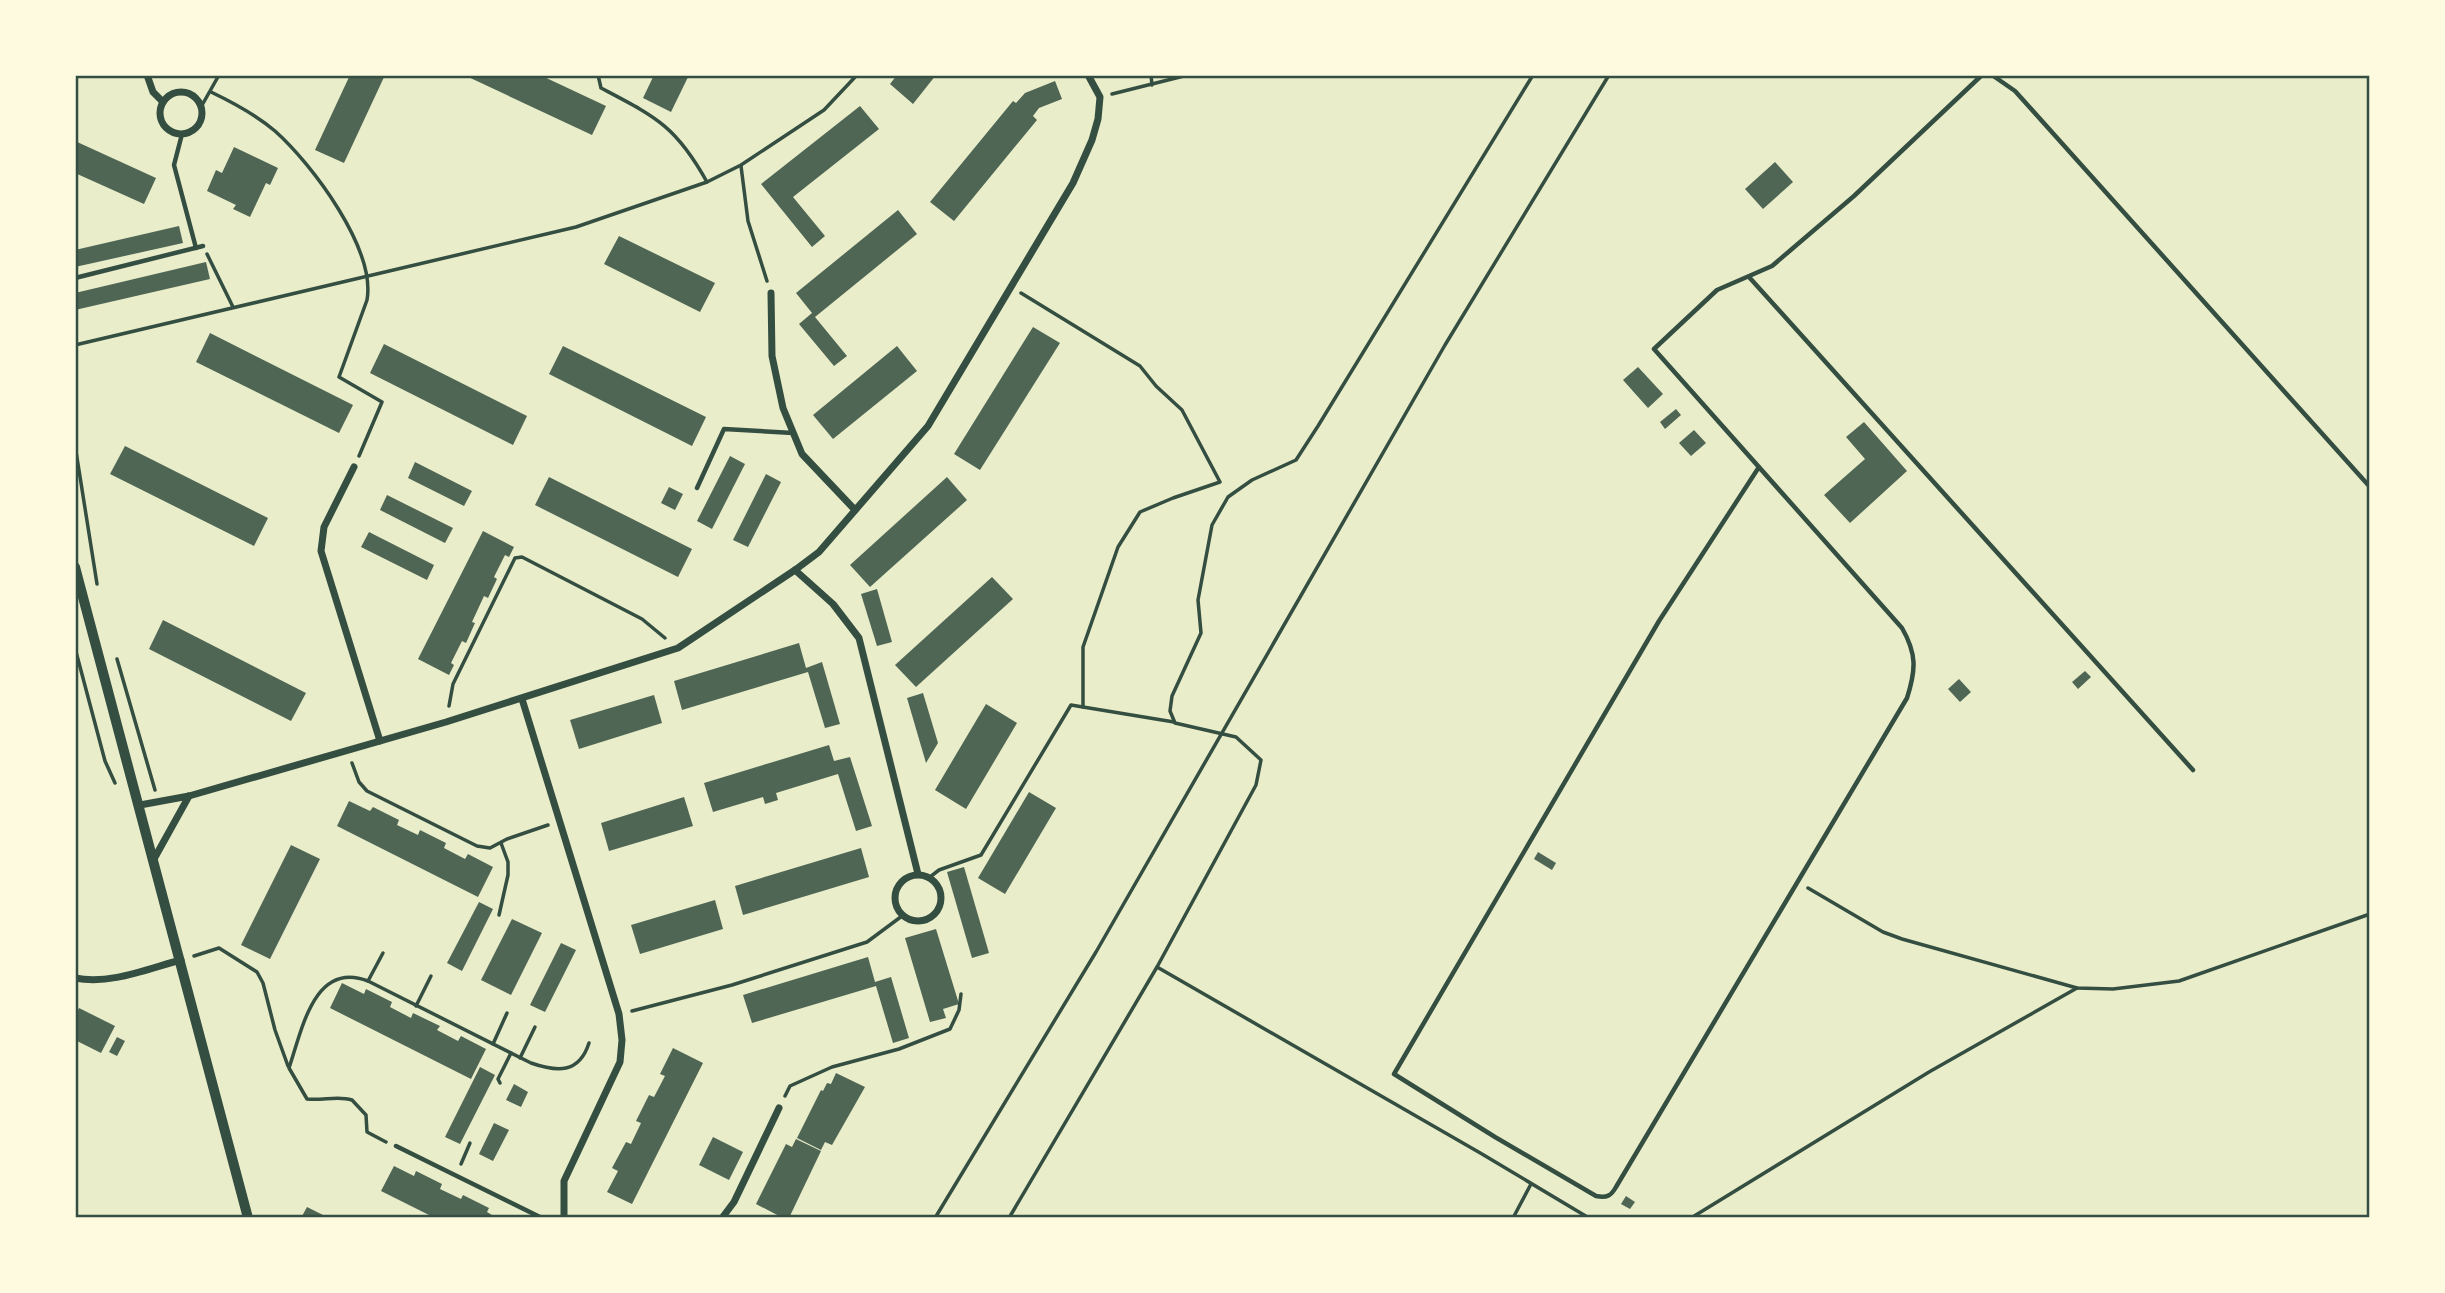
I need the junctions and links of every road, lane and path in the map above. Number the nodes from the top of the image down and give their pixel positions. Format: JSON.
{"nodes":[{"id":1,"x":147,"y":75,"type":"edge"},
{"id":2,"x":219,"y":75,"type":"edge"},
{"id":3,"x":598,"y":75,"type":"edge"},
{"id":4,"x":857,"y":75,"type":"edge"},
{"id":5,"x":1088,"y":75,"type":"edge"},
{"id":6,"x":1151,"y":75,"type":"edge"},
{"id":7,"x":1188,"y":75,"type":"edge"},
{"id":8,"x":1533,"y":75,"type":"edge"},
{"id":9,"x":1609,"y":75,"type":"edge"},
{"id":10,"x":1982,"y":75,"type":"edge"},
{"id":11,"x":1992,"y":75,"type":"edge"},
{"id":12,"x":1152,"y":85,"type":"junction"},
{"id":13,"x":211,"y":92,"type":"junction"},
{"id":14,"x":1100,"y":97,"type":"junction"},
{"id":15,"x":163,"y":102,"type":"junction"},
{"id":16,"x":201,"y":107,"type":"junction"},
{"id":17,"x":182,"y":134,"type":"junction"},
{"id":18,"x":741,"y":165,"type":"junction"},
{"id":19,"x":707,"y":182,"type":"junction"},
{"id":20,"x":203,"y":246,"type":"joint"},
{"id":21,"x":196,"y":248,"type":"junction"},
{"id":22,"x":366,"y":276,"type":"junction"},
{"id":23,"x":1749,"y":277,"type":"junction"},
{"id":24,"x":75,"y":278,"type":"edge"},
{"id":25,"x":1010,"y":286,"type":"junction"},
{"id":26,"x":771,"y":293,"type":"joint"},
{"id":27,"x":233,"y":307,"type":"junction"},
{"id":28,"x":75,"y":345,"type":"edge"},
{"id":29,"x":793,"y":433,"type":"junction"},
{"id":30,"x":75,"y":445,"type":"edge"},
{"id":31,"x":354,"y":467,"type":"joint"},
{"id":32,"x":1759,"y":467,"type":"junction"},
{"id":33,"x":2370,"y":486,"type":"edge"},
{"id":34,"x":696,"y":488,"type":"dead end"},
{"id":35,"x":855,"y":510,"type":"junction"},
{"id":36,"x":75,"y":567,"type":"edge"},
{"id":37,"x":795,"y":570,"type":"junction"},
{"id":38,"x":97,"y":586,"type":"dead end"},
{"id":39,"x":79,"y":602,"type":"edge"},
{"id":40,"x":75,"y":648,"type":"edge"},
{"id":41,"x":114,"y":648,"type":"dead end"},
{"id":42,"x":678,"y":648,"type":"junction"},
{"id":43,"x":522,"y":699,"type":"junction"},
{"id":44,"x":1083,"y":707,"type":"junction"},
{"id":45,"x":446,"y":722,"type":"junction"},
{"id":46,"x":1175,"y":723,"type":"junction"},
{"id":47,"x":1223,"y":734,"type":"junction"},
{"id":48,"x":380,"y":741,"type":"junction"},
{"id":49,"x":348,"y":750,"type":"junction"},
{"id":50,"x":2193,"y":771,"type":"dead end"},
{"id":51,"x":116,"y":785,"type":"dead end"},
{"id":52,"x":189,"y":796,"type":"junction"},
{"id":53,"x":159,"y":801,"type":"junction"},
{"id":54,"x":140,"y":805,"type":"junction"},
{"id":55,"x":559,"y":821,"type":"junction"},
{"id":56,"x":501,"y":843,"type":"junction"},
{"id":57,"x":154,"y":859,"type":"junction"},
{"id":58,"x":918,"y":874,"type":"junction"},
{"id":59,"x":929,"y":877,"type":"junction"},
{"id":60,"x":1797,"y":882,"type":"junction"},
{"id":61,"x":2370,"y":914,"type":"edge"},
{"id":62,"x":499,"y":915,"type":"dead end"},
{"id":63,"x":902,"y":916,"type":"junction"},
{"id":64,"x":208,"y":951,"type":"dead end"},
{"id":65,"x":383,"y":953,"type":"dead end"},
{"id":66,"x":181,"y":960,"type":"junction"},
{"id":67,"x":1157,"y":967,"type":"junction"},
{"id":68,"x":431,"y":976,"type":"dead end"},
{"id":69,"x":75,"y":978,"type":"edge"},
{"id":70,"x":368,"y":981,"type":"junction"},
{"id":71,"x":2077,"y":988,"type":"junction"},
{"id":72,"x":961,"y":994,"type":"dead end"},
{"id":73,"x":416,"y":1006,"type":"junction"},
{"id":74,"x":507,"y":1013,"type":"dead end"},
{"id":75,"x":619,"y":1014,"type":"junction"},
{"id":76,"x":535,"y":1027,"type":"dead end"},
{"id":77,"x":589,"y":1043,"type":"dead end"},
{"id":78,"x":493,"y":1044,"type":"junction"},
{"id":79,"x":511,"y":1053,"type":"junction"},
{"id":80,"x":520,"y":1058,"type":"junction"},
{"id":81,"x":289,"y":1068,"type":"junction"},
{"id":82,"x":500,"y":1083,"type":"dead end"},
{"id":83,"x":779,"y":1108,"type":"joint"},
{"id":84,"x":470,"y":1143,"type":"dead end"},
{"id":85,"x":396,"y":1146,"type":"joint"},
{"id":86,"x":456,"y":1175,"type":"junction"},
{"id":87,"x":1531,"y":1184,"type":"junction"},
{"id":88,"x":248,"y":1218,"type":"edge"},
{"id":89,"x":542,"y":1218,"type":"edge"},
{"id":90,"x":564,"y":1218,"type":"edge"},
{"id":91,"x":722,"y":1218,"type":"edge"},
{"id":92,"x":935,"y":1218,"type":"edge"},
{"id":93,"x":1009,"y":1218,"type":"edge"},
{"id":94,"x":1513,"y":1218,"type":"edge"},
{"id":95,"x":1589,"y":1218,"type":"edge"},
{"id":96,"x":1691,"y":1218,"type":"edge"}],
"edges":[{"from":1,"to":15,"type":"street"},
{"from":2,"to":13,"type":"path"},
{"from":3,"to":19,"type":"path"},
{"from":4,"to":18,"type":"path"},
{"from":5,"to":14,"type":"street"},
{"from":6,"to":12,"type":"path"},
{"from":7,"to":12,"type":"path"},
{"from":8,"to":46,"type":"path"},
{"from":9,"to":47,"type":"path"},
{"from":10,"to":23,"type":"lane"},
{"from":11,"to":33,"type":"lane"},
{"from":12,"to":14,"type":"path"},
{"from":13,"to":16,"type":"path"},
{"from":13,"to":22,"type":"path"},
{"from":14,"to":25,"type":"street"},
{"from":15,"to":16,"type":"street"},
{"from":15,"to":17,"type":"street"},
{"from":16,"to":17,"type":"street"},
{"from":17,"to":21,"type":"lane"},
{"from":18,"to":19,"type":"path"},
{"from":18,"to":26,"type":"path"},
{"from":19,"to":22,"type":"path"},
{"from":20,"to":21,"type":"lane"},
{"from":20,"to":27,"type":"path"},
{"from":21,"to":24,"type":"lane"},
{"from":22,"to":27,"type":"path"},
{"from":22,"to":31,"type":"path"},
{"from":23,"to":32,"type":"lane"},
{"from":23,"to":50,"type":"lane"},
{"from":25,"to":35,"type":"street"},
{"from":25,"to":44,"type":"path"},
{"from":26,"to":29,"type":"street"},
{"from":27,"to":28,"type":"path"},
{"from":29,"to":34,"type":"lane"},
{"from":29,"to":35,"type":"street"},
{"from":30,"to":38,"type":"path"},
{"from":31,"to":48,"type":"street"},
{"from":32,"to":60,"type":"lane"},
{"from":32,"to":60,"type":"lane"},
{"from":35,"to":37,"type":"street"},
{"from":36,"to":39,"type":"street"},
{"from":37,"to":42,"type":"street"},
{"from":37,"to":58,"type":"street"},
{"from":39,"to":54,"type":"street"},
{"from":40,"to":51,"type":"path"},
{"from":41,"to":53,"type":"path"},
{"from":42,"to":43,"type":"street"},
{"from":42,"to":45,"type":"path"},
{"from":43,"to":45,"type":"street"},
{"from":43,"to":55,"type":"street"},
{"from":44,"to":46,"type":"path"},
{"from":44,"to":59,"type":"path"},
{"from":45,"to":48,"type":"street"},
{"from":46,"to":47,"type":"path"},
{"from":47,"to":67,"type":"path"},
{"from":47,"to":92,"type":"path"},
{"from":48,"to":49,"type":"street"},
{"from":49,"to":52,"type":"street"},
{"from":49,"to":56,"type":"path"},
{"from":52,"to":53,"type":"street"},
{"from":52,"to":57,"type":"street"},
{"from":53,"to":54,"type":"street"},
{"from":54,"to":57,"type":"street"},
{"from":55,"to":56,"type":"path"},
{"from":55,"to":75,"type":"street"},
{"from":56,"to":62,"type":"path"},
{"from":57,"to":66,"type":"street"},
{"from":58,"to":59,"type":"street"},
{"from":58,"to":63,"type":"street"},
{"from":59,"to":63,"type":"street"},
{"from":60,"to":71,"type":"path"},
{"from":61,"to":71,"type":"path"},
{"from":63,"to":75,"type":"path"},
{"from":64,"to":81,"type":"path"},
{"from":65,"to":70,"type":"path"},
{"from":66,"to":69,"type":"street"},
{"from":66,"to":88,"type":"street"},
{"from":67,"to":87,"type":"path"},
{"from":67,"to":93,"type":"path"},
{"from":68,"to":73,"type":"path"},
{"from":70,"to":73,"type":"path"},
{"from":70,"to":81,"type":"path"},
{"from":71,"to":96,"type":"path"},
{"from":72,"to":83,"type":"path"},
{"from":73,"to":78,"type":"path"},
{"from":74,"to":78,"type":"path"},
{"from":75,"to":90,"type":"street"},
{"from":76,"to":80,"type":"path"},
{"from":77,"to":80,"type":"path"},
{"from":78,"to":79,"type":"path"},
{"from":79,"to":80,"type":"path"},
{"from":79,"to":82,"type":"path"},
{"from":81,"to":85,"type":"path"},
{"from":83,"to":91,"type":"street"},
{"from":84,"to":86,"type":"path"},
{"from":85,"to":86,"type":"lane"},
{"from":86,"to":89,"type":"lane"},
{"from":87,"to":94,"type":"path"},
{"from":87,"to":95,"type":"path"}]}
